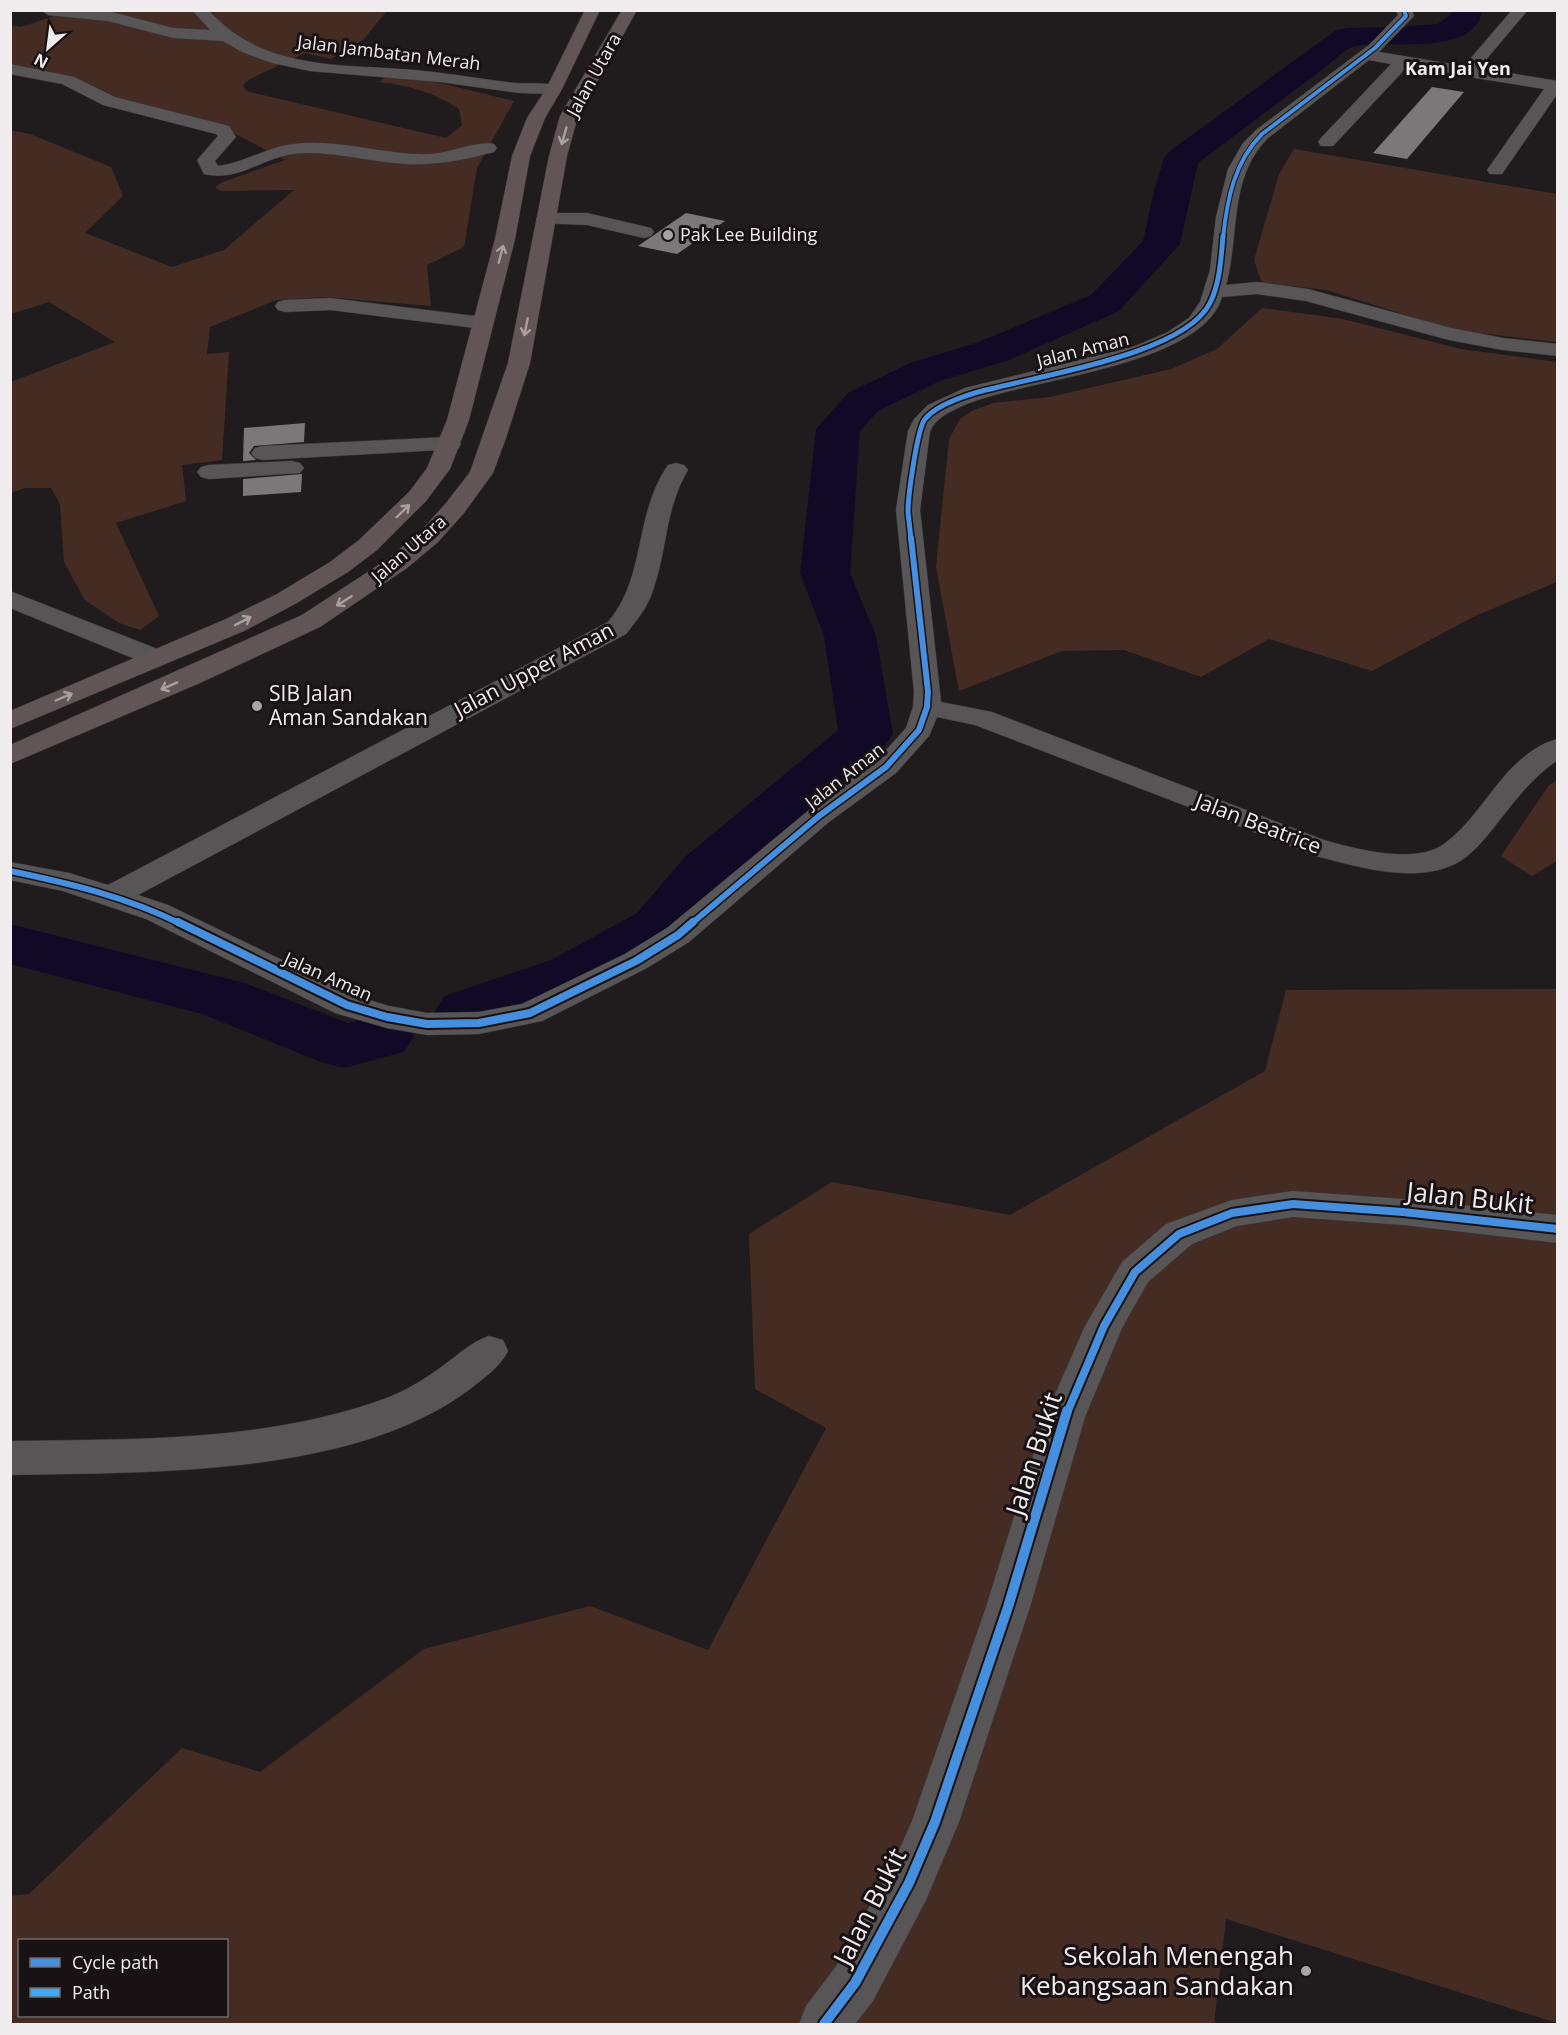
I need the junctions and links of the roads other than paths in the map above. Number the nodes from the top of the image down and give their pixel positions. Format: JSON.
{"nodes":[{"id":1,"x":48,"y":10,"type":"edge"},
{"id":2,"x":199,"y":10,"type":"edge"},
{"id":3,"x":593,"y":10,"type":"edge"},
{"id":4,"x":630,"y":10,"type":"edge"},
{"id":5,"x":1404,"y":10,"type":"edge"},
{"id":6,"x":1521,"y":10,"type":"edge"},
{"id":7,"x":223,"y":36,"type":"junction"},
{"id":8,"x":1365,"y":55,"type":"junction"},
{"id":9,"x":1403,"y":61,"type":"junction"},
{"id":10,"x":10,"y":69,"type":"edge"},
{"id":11,"x":1468,"y":71,"type":"junction"},
{"id":12,"x":1556,"y":86,"type":"edge"},
{"id":13,"x":554,"y":89,"type":"junction"},
{"id":14,"x":1327,"y":142,"type":"dead end"},
{"id":15,"x":488,"y":148,"type":"dead end"},
{"id":16,"x":1496,"y":170,"type":"dead end"},
{"id":17,"x":546,"y":219,"type":"junction"},
{"id":18,"x":644,"y":232,"type":"dead end"},
{"id":19,"x":1213,"y":292,"type":"junction"},
{"id":20,"x":285,"y":306,"type":"dead end"},
{"id":21,"x":483,"y":323,"type":"junction"},
{"id":22,"x":1557,"y":350,"type":"edge"},
{"id":23,"x":450,"y":444,"type":"junction"},
{"id":24,"x":378,"y":446,"type":"junction"},
{"id":25,"x":263,"y":453,"type":"dead end"},
{"id":26,"x":676,"y":470,"type":"dead end"},
{"id":27,"x":209,"y":472,"type":"dead end"},
{"id":28,"x":10,"y":599,"type":"edge"},
{"id":29,"x":156,"y":658,"type":"junction"},
{"id":30,"x":927,"y":707,"type":"junction"},
{"id":31,"x":10,"y":721,"type":"edge"},
{"id":32,"x":1557,"y":747,"type":"edge"},
{"id":33,"x":10,"y":756,"type":"edge"},
{"id":34,"x":10,"y":871,"type":"edge"},
{"id":35,"x":110,"y":897,"type":"junction"},
{"id":36,"x":1557,"y":1229,"type":"edge"},
{"id":37,"x":489,"y":1351,"type":"dead end"},
{"id":38,"x":10,"y":1458,"type":"edge"},
{"id":39,"x":825,"y":2025,"type":"edge"}],
"edges":[{"from":1,"to":7,"type":"street"},
{"from":2,"to":7,"type":"street","name":"Jalan Jambatan Merah"},
{"from":3,"to":13,"type":"highway","name":"Jalan Utara"},
{"from":4,"to":17,"type":"highway","name":"Jalan Utara","one_way":true},
{"from":5,"to":8,"type":"street","name":"Jalan Aman"},
{"from":6,"to":11,"type":"street"},
{"from":7,"to":13,"type":"street","name":"Jalan Jambatan Merah"},
{"from":8,"to":9,"type":"street"},
{"from":8,"to":19,"type":"street","name":"Jalan Aman"},
{"from":9,"to":11,"type":"street"},
{"from":9,"to":14,"type":"street"},
{"from":10,"to":15,"type":"street"},
{"from":11,"to":12,"type":"street"},
{"from":12,"to":16,"type":"street"},
{"from":21,"to":13,"type":"highway","name":"Jalan Utara","one_way":true},
{"from":17,"to":18,"type":"street"},
{"from":17,"to":33,"type":"highway","name":"Jalan Utara","one_way":true},
{"from":19,"to":22,"type":"street"},
{"from":19,"to":30,"type":"street","name":"Jalan Aman"},
{"from":20,"to":21,"type":"street"},
{"from":21,"to":23,"type":"highway","name":"Jalan Utara"},
{"from":23,"to":24,"type":"street"},
{"from":29,"to":23,"type":"highway","name":"Jalan Utara","one_way":true},
{"from":24,"to":25,"type":"street"},
{"from":24,"to":27,"type":"street"},
{"from":26,"to":35,"type":"street","name":"Jalan Upper Aman"},
{"from":28,"to":29,"type":"street"},
{"from":31,"to":29,"type":"highway","name":"Jalan Utara","one_way":true},
{"from":30,"to":32,"type":"street","name":"Jalan Beatrice"},
{"from":30,"to":35,"type":"street","name":"Jalan Aman"},
{"from":34,"to":35,"type":"street","name":"Jalan Aman"},
{"from":36,"to":39,"type":"street","name":"Jalan Bukit"},
{"from":37,"to":38,"type":"street"}]}
